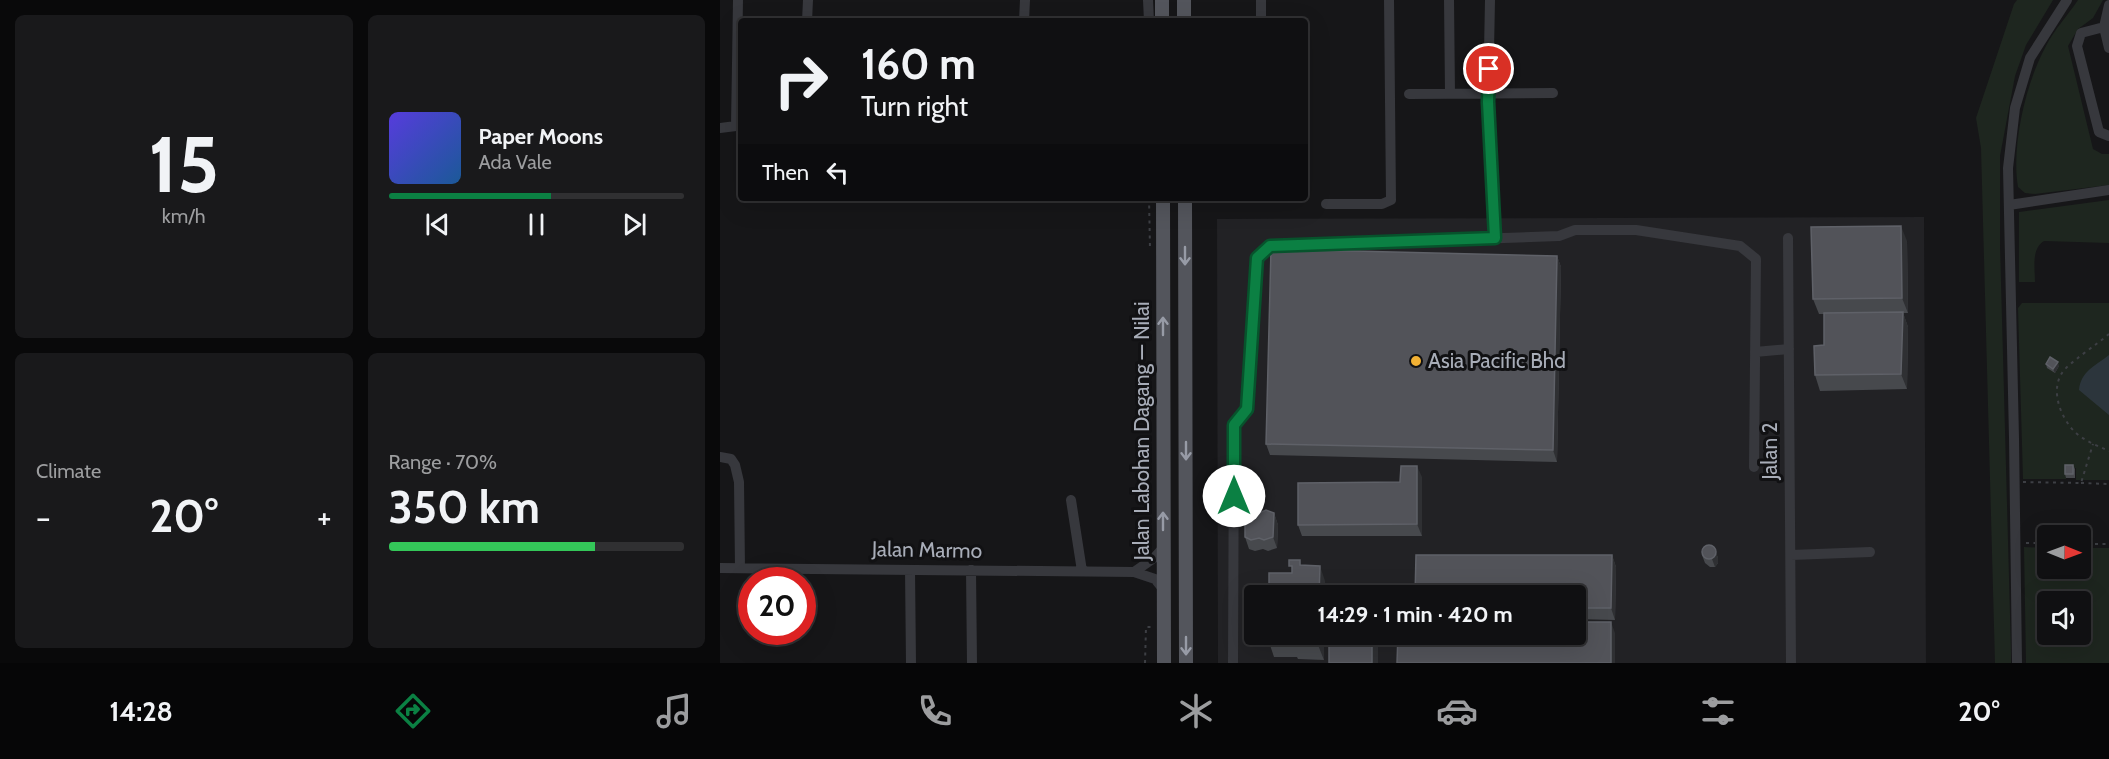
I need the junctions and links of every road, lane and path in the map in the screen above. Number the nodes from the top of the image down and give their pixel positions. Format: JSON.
{"nodes":[{"id":1,"x":738,"y":0,"type":"edge"},
{"id":2,"x":808,"y":0,"type":"edge"},
{"id":3,"x":1025,"y":0,"type":"edge"},
{"id":4,"x":1148,"y":0,"type":"edge"},
{"id":5,"x":1162,"y":0,"type":"edge"},
{"id":6,"x":1184,"y":0,"type":"edge"},
{"id":7,"x":1261,"y":0,"type":"edge"},
{"id":8,"x":1389,"y":0,"type":"edge"},
{"id":9,"x":1449,"y":0,"type":"edge"},
{"id":10,"x":1490,"y":0,"type":"edge"},
{"id":11,"x":2067,"y":0,"type":"edge"},
{"id":12,"x":2109,"y":5,"type":"edge"},
{"id":13,"x":807,"y":18,"type":"edge"},
{"id":14,"x":1024,"y":18,"type":"edge"},
{"id":15,"x":1149,"y":18,"type":"edge"},
{"id":16,"x":1162,"y":18,"type":"edge"},
{"id":17,"x":1184,"y":18,"type":"edge"},
{"id":18,"x":1261,"y":18,"type":"edge"},
{"id":19,"x":2104,"y":27,"type":"junction"},
{"id":20,"x":2109,"y":48,"type":"edge"},
{"id":21,"x":1488,"y":92,"type":"junction"},
{"id":22,"x":1450,"y":93,"type":"junction"},
{"id":23,"x":1553,"y":93,"type":"dead end"},
{"id":24,"x":1409,"y":94,"type":"dead end"},
{"id":25,"x":720,"y":128,"type":"edge"},
{"id":26,"x":2109,"y":136,"type":"edge"},
{"id":27,"x":2109,"y":190,"type":"edge"},
{"id":28,"x":1163,"y":201,"type":"edge"},
{"id":29,"x":1185,"y":201,"type":"edge"},
{"id":30,"x":1326,"y":204,"type":"dead end"},
{"id":31,"x":2008,"y":205,"type":"junction"},
{"id":32,"x":1495,"y":238,"type":"junction"},
{"id":33,"x":1788,"y":238,"type":"dead end"},
{"id":34,"x":2109,"y":334,"type":"edge"},
{"id":35,"x":1789,"y":349,"type":"junction"},
{"id":36,"x":1755,"y":352,"type":"junction"},
{"id":37,"x":2093,"y":444,"type":"junction"},
{"id":38,"x":2109,"y":451,"type":"edge"},
{"id":39,"x":720,"y":457,"type":"edge"},
{"id":40,"x":1754,"y":466,"type":"dead end"},
{"id":41,"x":2020,"y":482,"type":"junction"},
{"id":42,"x":2081,"y":483,"type":"junction"},
{"id":43,"x":2109,"y":484,"type":"edge"},
{"id":44,"x":2025,"y":492,"type":"dead end"},
{"id":45,"x":1071,"y":500,"type":"dead end"},
{"id":46,"x":2025,"y":543,"type":"dead end"},
{"id":47,"x":2037,"y":543,"type":"edge"},
{"id":48,"x":2091,"y":544,"type":"edge"},
{"id":49,"x":2109,"y":544,"type":"edge"},
{"id":50,"x":1163,"y":548,"type":"junction"},
{"id":51,"x":1870,"y":552,"type":"dead end"},
{"id":52,"x":1791,"y":555,"type":"junction"},
{"id":53,"x":740,"y":567,"type":"edge"},
{"id":54,"x":720,"y":568,"type":"edge"},
{"id":55,"x":738,"y":568,"type":"edge"},
{"id":56,"x":816,"y":569,"type":"edge"},
{"id":57,"x":910,"y":570,"type":"junction"},
{"id":58,"x":971,"y":570,"type":"junction"},
{"id":59,"x":1082,"y":571,"type":"junction"},
{"id":60,"x":1134,"y":572,"type":"junction"},
{"id":61,"x":1163,"y":589,"type":"junction"},
{"id":62,"x":1146,"y":627,"type":"dead end"},
{"id":63,"x":910,"y":663,"type":"edge"},
{"id":64,"x":972,"y":663,"type":"edge"},
{"id":65,"x":1145,"y":663,"type":"edge"},
{"id":66,"x":1164,"y":663,"type":"edge"},
{"id":67,"x":1186,"y":663,"type":"edge"},
{"id":68,"x":1233,"y":663,"type":"edge"},
{"id":69,"x":1791,"y":663,"type":"edge"},
{"id":70,"x":2017,"y":663,"type":"edge"}],
"edges":[{"from":1,"to":25,"type":"street"},
{"from":2,"to":13,"type":"street"},
{"from":3,"to":14,"type":"street"},
{"from":4,"to":15,"type":"street"},
{"from":5,"to":16,"type":"main road"},
{"from":6,"to":17,"type":"main road"},
{"from":7,"to":18,"type":"street"},
{"from":8,"to":30,"type":"street"},
{"from":9,"to":22,"type":"street"},
{"from":10,"to":21,"type":"street"},
{"from":11,"to":31,"type":"street"},
{"from":12,"to":19,"type":"street"},
{"from":19,"to":20,"type":"street"},
{"from":19,"to":26,"type":"street"},
{"from":21,"to":22,"type":"street"},
{"from":21,"to":23,"type":"street"},
{"from":21,"to":32,"type":"street"},
{"from":22,"to":24,"type":"street"},
{"from":27,"to":31,"type":"street"},
{"from":50,"to":28,"type":"main road","name":"Jalan Labohan Dagang ‒ Nilai","one_way":true},
{"from":29,"to":67,"type":"main road","name":"Jalan Labohan Dagang ‒ Nilai","one_way":true},
{"from":31,"to":41,"type":"street"},
{"from":32,"to":36,"type":"street"},
{"from":32,"to":68,"type":"street"},
{"from":33,"to":35,"type":"street","name":"Jalan 2"},
{"from":34,"to":37,"type":"path"},
{"from":35,"to":36,"type":"street"},
{"from":35,"to":52,"type":"street","name":"Jalan 2"},
{"from":36,"to":40,"type":"street"},
{"from":37,"to":38,"type":"path"},
{"from":37,"to":42,"type":"path"},
{"from":39,"to":53,"type":"street"},
{"from":41,"to":42,"type":"path"},
{"from":41,"to":44,"type":"path"},
{"from":41,"to":70,"type":"street"},
{"from":42,"to":43,"type":"path"},
{"from":45,"to":59,"type":"street"},
{"from":46,"to":47,"type":"path"},
{"from":48,"to":49,"type":"path"},
{"from":50,"to":60,"type":"street"},
{"from":50,"to":61,"type":"main road","name":"Jalan Labohan Dagang ‒ Nilai"},
{"from":51,"to":52,"type":"street"},
{"from":52,"to":69,"type":"street","name":"Jalan 2"},
{"from":54,"to":55,"type":"street","name":"Jalan Marmo"},
{"from":56,"to":57,"type":"street","name":"Jalan Marmo"},
{"from":57,"to":58,"type":"street","name":"Jalan Marmo"},
{"from":57,"to":63,"type":"street"},
{"from":58,"to":59,"type":"street","name":"Jalan Marmo"},
{"from":58,"to":64,"type":"street"},
{"from":59,"to":60,"type":"street","name":"Jalan Marmo"},
{"from":60,"to":61,"type":"street"},
{"from":61,"to":66,"type":"main road","name":"Jalan Labohan Dagang ‒ Nilai"},
{"from":62,"to":65,"type":"path"}]}
